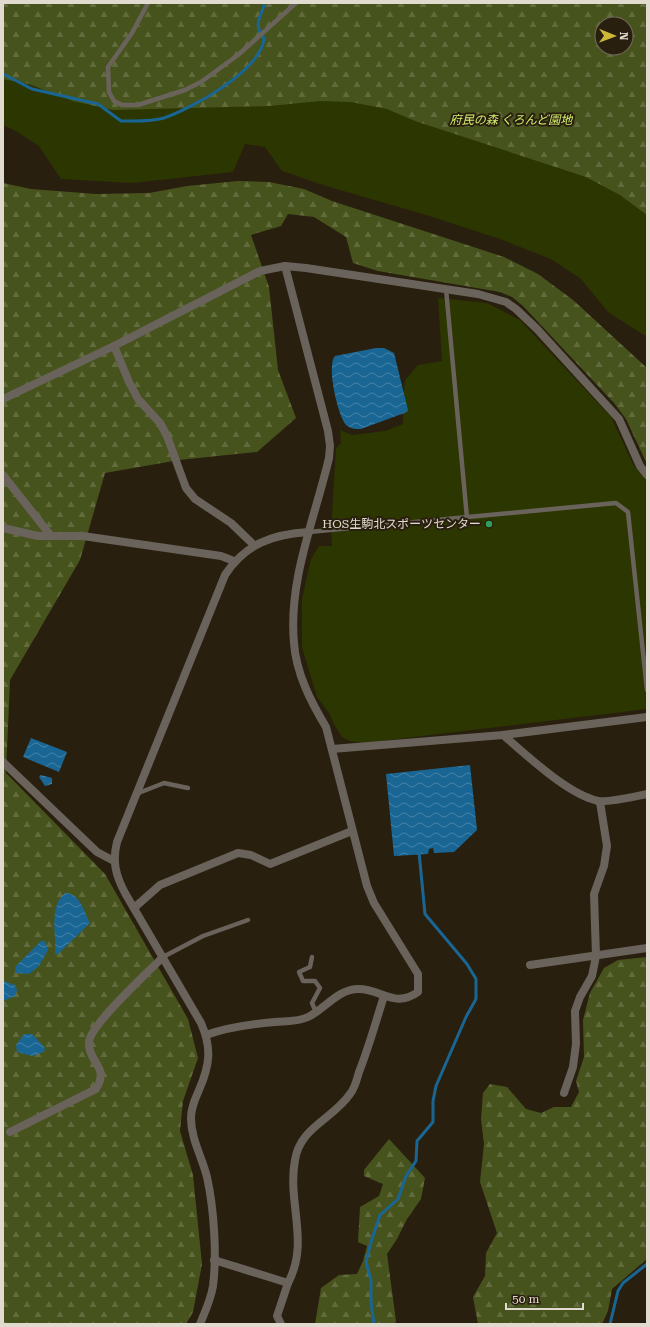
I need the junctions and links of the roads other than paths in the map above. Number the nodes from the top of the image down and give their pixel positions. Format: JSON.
{"nodes":[{"id":1,"x":148,"y":3,"type":"edge"},
{"id":2,"x":296,"y":3,"type":"edge"},
{"id":3,"x":285,"y":266,"type":"junction"},
{"id":4,"x":446,"y":289,"type":"junction"},
{"id":5,"x":114,"y":346,"type":"junction"},
{"id":6,"x":3,"y":399,"type":"edge"},
{"id":7,"x":3,"y":475,"type":"edge"},
{"id":8,"x":647,"y":475,"type":"edge"},
{"id":9,"x":467,"y":518,"type":"junction"},
{"id":10,"x":3,"y":528,"type":"edge"},
{"id":11,"x":309,"y":532,"type":"junction"},
{"id":12,"x":51,"y":536,"type":"junction"},
{"id":13,"x":254,"y":545,"type":"junction"},
{"id":14,"x":234,"y":561,"type":"junction"},
{"id":15,"x":647,"y":690,"type":"edge"},
{"id":16,"x":647,"y":717,"type":"edge"},
{"id":17,"x":503,"y":735,"type":"junction"},
{"id":18,"x":332,"y":749,"type":"junction"},
{"id":19,"x":3,"y":762,"type":"edge"},
{"id":20,"x":188,"y":788,"type":"dead end"},
{"id":21,"x":647,"y":794,"type":"edge"},
{"id":22,"x":135,"y":795,"type":"junction"},
{"id":23,"x":600,"y":802,"type":"junction"},
{"id":24,"x":352,"y":831,"type":"junction"},
{"id":25,"x":114,"y":861,"type":"junction"},
{"id":26,"x":134,"y":908,"type":"junction"},
{"id":27,"x":248,"y":920,"type":"dead end"},
{"id":28,"x":647,"y":948,"type":"edge"},
{"id":29,"x":596,"y":956,"type":"junction"},
{"id":30,"x":163,"y":957,"type":"junction"},
{"id":31,"x":312,"y":957,"type":"dead end"},
{"id":32,"x":530,"y":965,"type":"dead end"},
{"id":33,"x":384,"y":996,"type":"junction"},
{"id":34,"x":316,"y":1012,"type":"junction"},
{"id":35,"x":206,"y":1035,"type":"junction"},
{"id":36,"x":564,"y":1092,"type":"dead end"},
{"id":37,"x":10,"y":1132,"type":"dead end"},
{"id":38,"x":214,"y":1260,"type":"junction"},
{"id":39,"x":288,"y":1283,"type":"junction"},
{"id":40,"x":200,"y":1324,"type":"edge"},
{"id":41,"x":281,"y":1324,"type":"edge"}],
"edges":[{"from":1,"to":2,"type":"lane"},
{"from":3,"to":4,"type":"street"},
{"from":3,"to":5,"type":"street"},
{"from":3,"to":11,"type":"street"},
{"from":4,"to":8,"type":"street"},
{"from":4,"to":9,"type":"lane"},
{"from":5,"to":6,"type":"street"},
{"from":5,"to":13,"type":"street"},
{"from":7,"to":12,"type":"street"},
{"from":9,"to":11,"type":"lane"},
{"from":9,"to":15,"type":"lane"},
{"from":10,"to":12,"type":"street"},
{"from":11,"to":13,"type":"street"},
{"from":11,"to":18,"type":"street"},
{"from":12,"to":14,"type":"street"},
{"from":13,"to":14,"type":"street"},
{"from":14,"to":22,"type":"street"},
{"from":16,"to":17,"type":"street"},
{"from":17,"to":18,"type":"street"},
{"from":17,"to":23,"type":"street"},
{"from":18,"to":24,"type":"street"},
{"from":19,"to":25,"type":"street"},
{"from":20,"to":22,"type":"lane"},
{"from":21,"to":23,"type":"street"},
{"from":22,"to":25,"type":"street"},
{"from":23,"to":29,"type":"street"},
{"from":24,"to":26,"type":"street"},
{"from":24,"to":33,"type":"street"},
{"from":25,"to":26,"type":"street"},
{"from":26,"to":30,"type":"street"},
{"from":27,"to":30,"type":"lane"},
{"from":28,"to":29,"type":"street"},
{"from":29,"to":32,"type":"street"},
{"from":29,"to":36,"type":"street"},
{"from":30,"to":35,"type":"street"},
{"from":30,"to":37,"type":"street"},
{"from":31,"to":34,"type":"lane"},
{"from":33,"to":34,"type":"street"},
{"from":33,"to":39,"type":"street"},
{"from":34,"to":35,"type":"street"},
{"from":35,"to":38,"type":"street"},
{"from":38,"to":39,"type":"street"},
{"from":38,"to":40,"type":"street"},
{"from":39,"to":41,"type":"street"}]}
